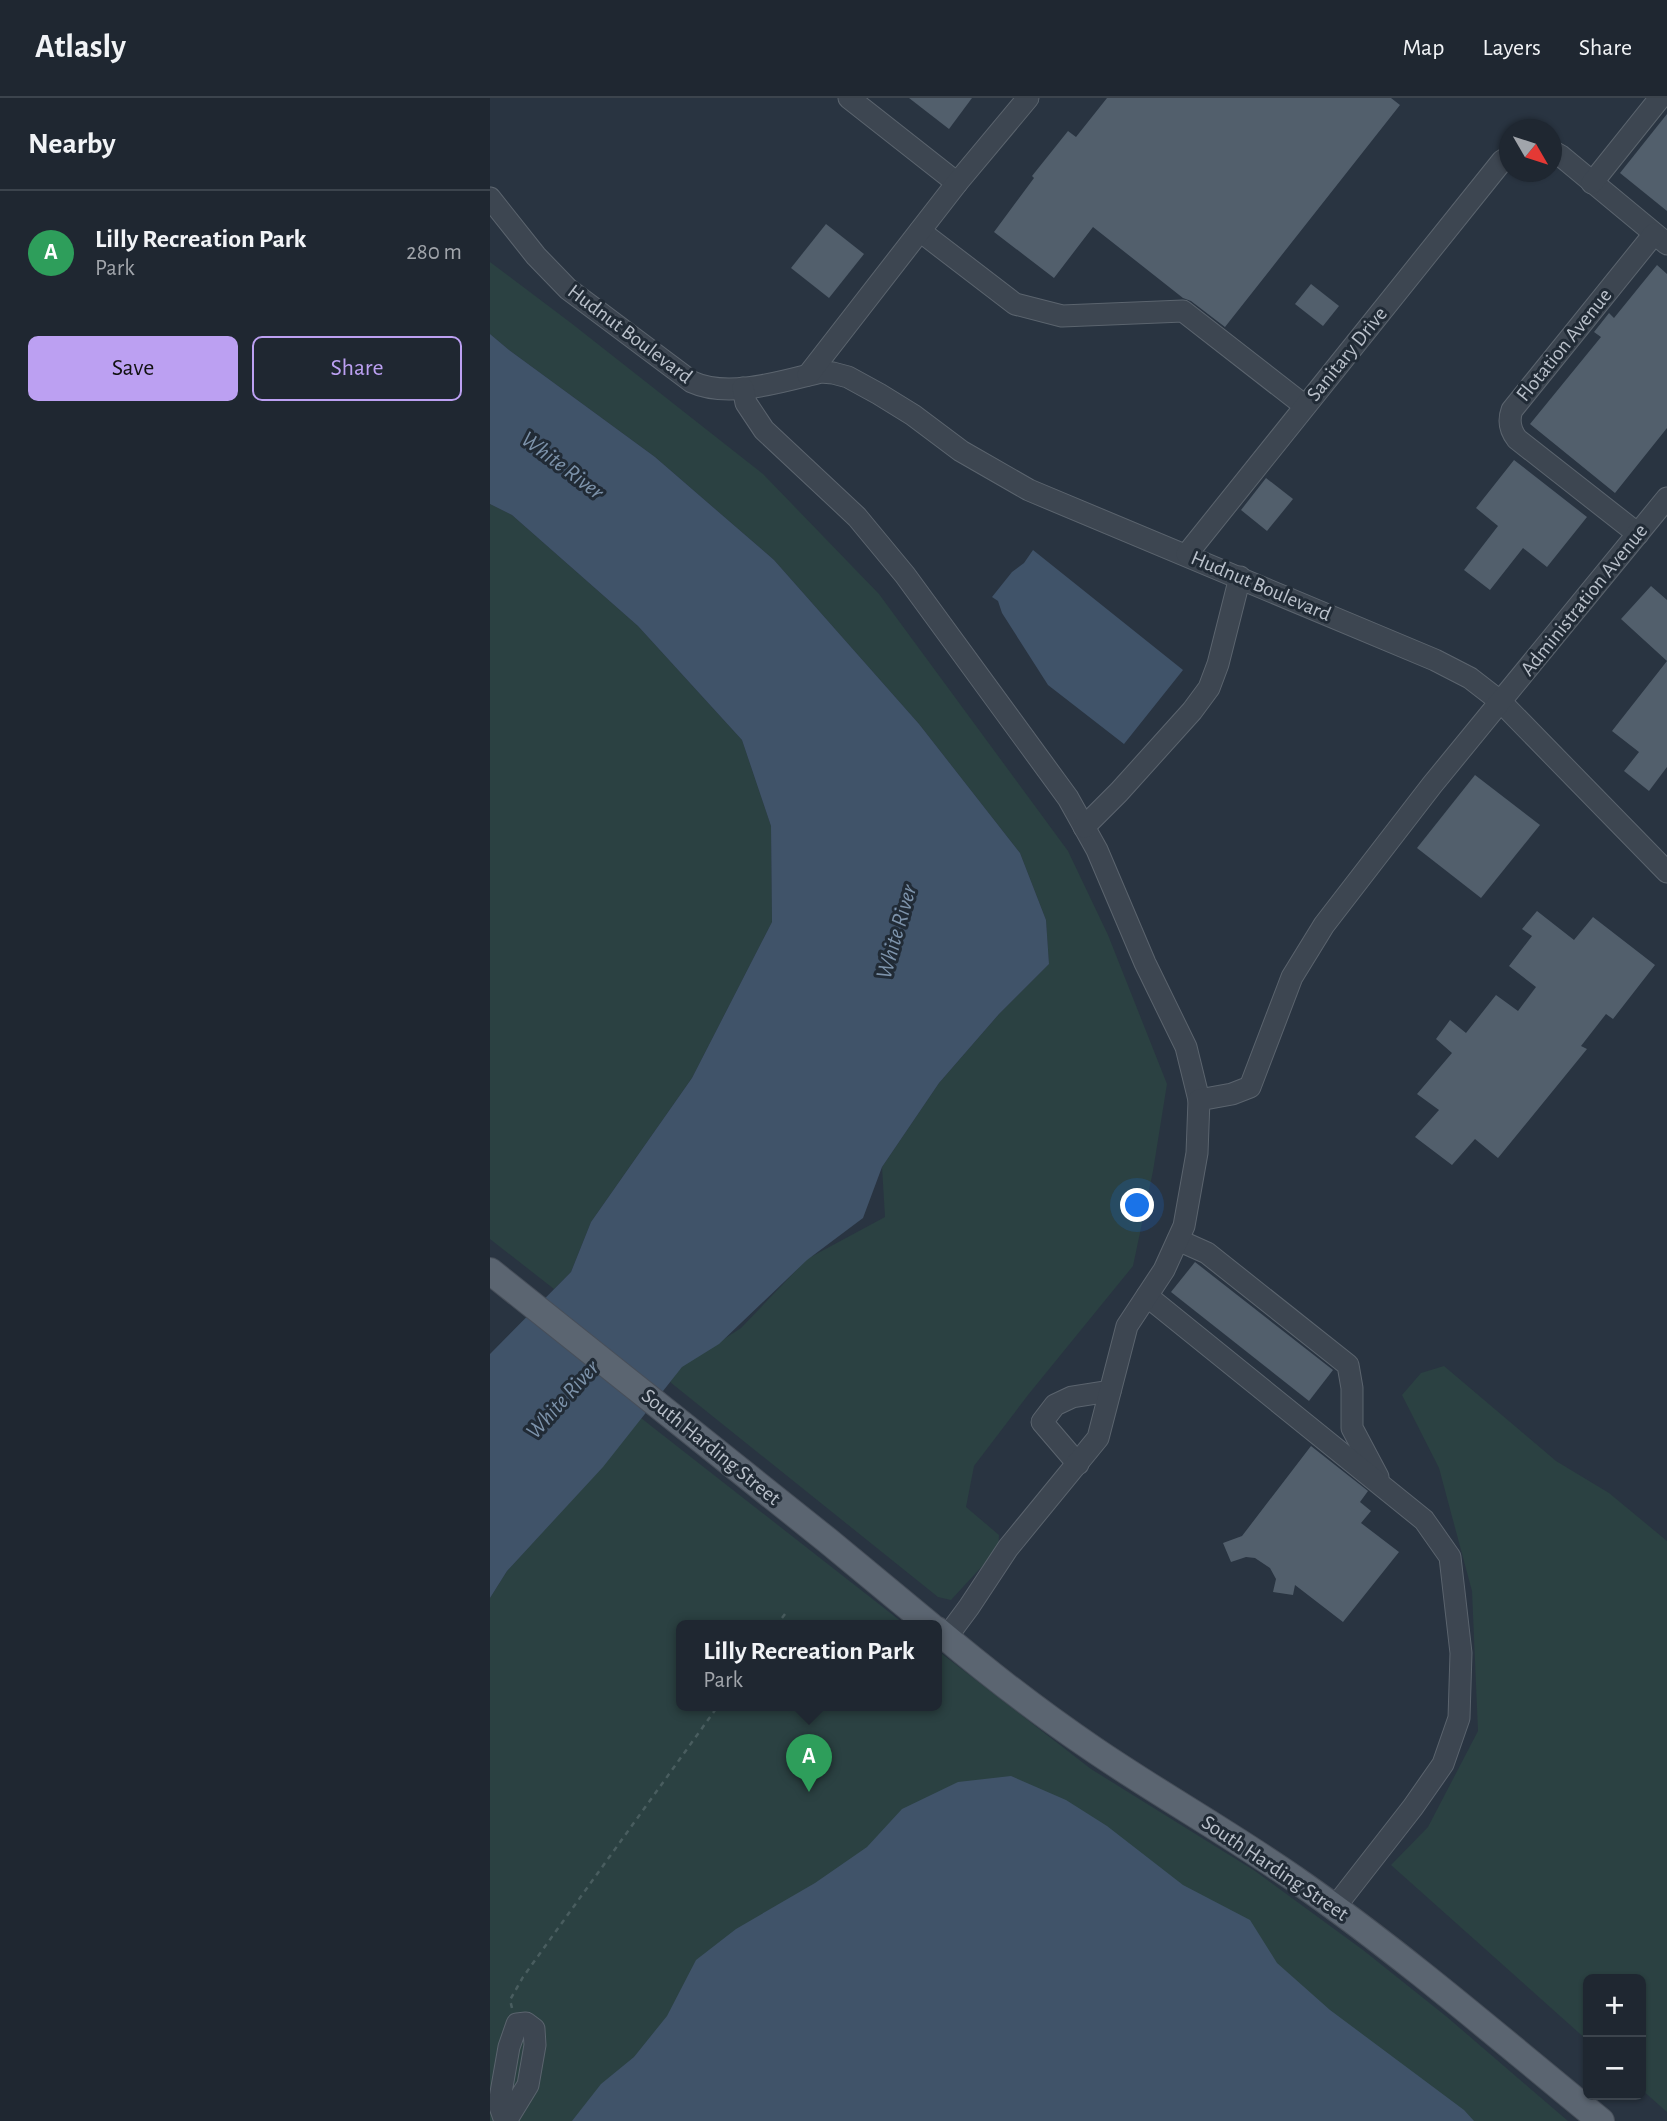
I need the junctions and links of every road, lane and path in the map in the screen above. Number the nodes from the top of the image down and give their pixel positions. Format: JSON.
{"nodes":[{"id":1,"x":849,"y":98,"type":"edge"},
{"id":2,"x":1028,"y":98,"type":"edge"},
{"id":3,"x":1660,"y":98,"type":"edge"},
{"id":4,"x":1562,"y":157,"type":"edge"},
{"id":5,"x":1499,"y":165,"type":"edge"},
{"id":6,"x":957,"y":183,"type":"junction"},
{"id":7,"x":1592,"y":183,"type":"junction"},
{"id":8,"x":490,"y":198,"type":"edge"},
{"id":9,"x":920,"y":231,"type":"junction"},
{"id":10,"x":1660,"y":239,"type":"edge"},
{"id":11,"x":808,"y":375,"type":"junction"},
{"id":12,"x":743,"y":388,"type":"junction"},
{"id":13,"x":1305,"y":406,"type":"junction"},
{"id":14,"x":1667,"y":498,"type":"edge"},
{"id":15,"x":1638,"y":534,"type":"junction"},
{"id":16,"x":1187,"y":554,"type":"junction"},
{"id":17,"x":1240,"y":577,"type":"junction"},
{"id":18,"x":1501,"y":702,"type":"junction"},
{"id":19,"x":1084,"y":827,"type":"junction"},
{"id":20,"x":1667,"y":872,"type":"edge"},
{"id":21,"x":1199,"y":1100,"type":"junction"},
{"id":22,"x":1178,"y":1240,"type":"junction"},
{"id":23,"x":490,"y":1271,"type":"edge"},
{"id":24,"x":1147,"y":1296,"type":"junction"},
{"id":25,"x":1110,"y":1391,"type":"junction"},
{"id":26,"x":1078,"y":1464,"type":"junction"},
{"id":27,"x":1383,"y":1487,"type":"junction"},
{"id":28,"x":785,"y":1614,"type":"dead end"},
{"id":29,"x":780,"y":1620,"type":"edge"},
{"id":30,"x":925,"y":1620,"type":"edge"},
{"id":31,"x":942,"y":1628,"type":"edge"},
{"id":32,"x":942,"y":1634,"type":"edge"},
{"id":33,"x":714,"y":1711,"type":"edge"},
{"id":34,"x":1335,"y":1907,"type":"junction"},
{"id":35,"x":517,"y":2024,"type":"joint"},
{"id":36,"x":506,"y":2121,"type":"edge"},
{"id":37,"x":1601,"y":2121,"type":"edge"}],
"edges":[{"from":1,"to":6,"type":"street"},
{"from":2,"to":6,"type":"street"},
{"from":3,"to":7,"type":"street"},
{"from":4,"to":7,"type":"street"},
{"from":5,"to":13,"type":"street","name":"Sanitary Drive"},
{"from":6,"to":9,"type":"street"},
{"from":7,"to":10,"type":"street"},
{"from":8,"to":12,"type":"street","name":"Hudnut Boulevard"},
{"from":9,"to":11,"type":"street"},
{"from":9,"to":13,"type":"street"},
{"from":10,"to":15,"type":"street","name":"Flotation Avenue"},
{"from":11,"to":12,"type":"street","name":"Hudnut Boulevard"},
{"from":11,"to":16,"type":"street","name":"Hudnut Boulevard"},
{"from":12,"to":19,"type":"street"},
{"from":13,"to":16,"type":"street","name":"Sanitary Drive"},
{"from":14,"to":15,"type":"street","name":"Administration Avenue"},
{"from":15,"to":18,"type":"street","name":"Administration Avenue"},
{"from":16,"to":17,"type":"street","name":"Hudnut Boulevard"},
{"from":17,"to":18,"type":"street","name":"Hudnut Boulevard"},
{"from":17,"to":19,"type":"street"},
{"from":18,"to":20,"type":"street","name":"Hudnut Boulevard"},
{"from":18,"to":21,"type":"street","name":"Administration Avenue"},
{"from":19,"to":21,"type":"street"},
{"from":21,"to":22,"type":"street"},
{"from":22,"to":24,"type":"street"},
{"from":22,"to":27,"type":"street"},
{"from":23,"to":30,"type":"main road","name":"South Harding Street"},
{"from":24,"to":25,"type":"street"},
{"from":24,"to":27,"type":"street"},
{"from":25,"to":26,"type":"street"},
{"from":25,"to":26,"type":"street"},
{"from":26,"to":31,"type":"street"},
{"from":27,"to":34,"type":"street"},
{"from":28,"to":29,"type":"path"},
{"from":32,"to":34,"type":"main road","name":"South Harding Street"},
{"from":33,"to":35,"type":"path"},
{"from":34,"to":37,"type":"main road","name":"South Harding Street"},
{"from":35,"to":36,"type":"street"}]}
